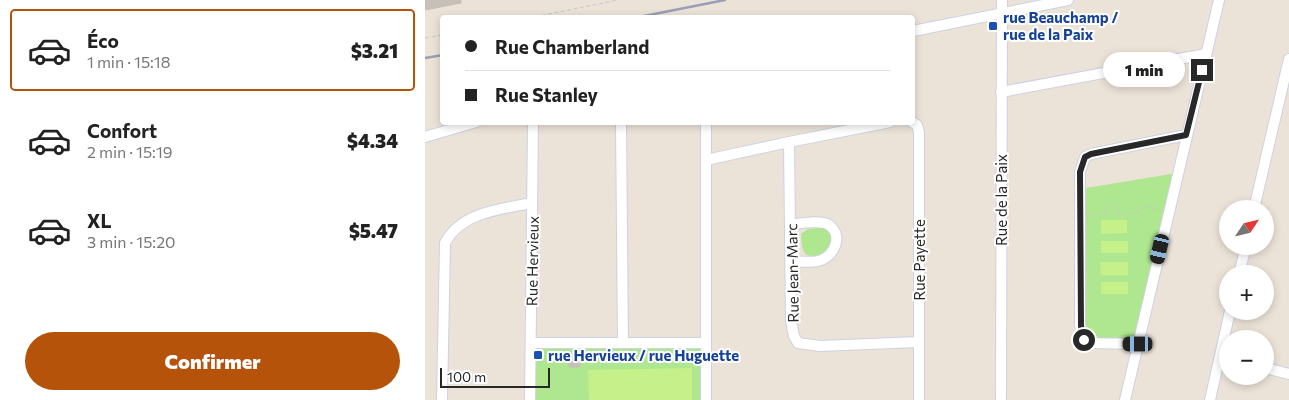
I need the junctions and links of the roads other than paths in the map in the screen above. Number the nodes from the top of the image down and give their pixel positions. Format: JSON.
{"nodes":[{"id":1,"x":1002,"y":0,"type":"edge"},
{"id":2,"x":1068,"y":0,"type":"edge"},
{"id":3,"x":1219,"y":0,"type":"edge"},
{"id":4,"x":1001,"y":13,"type":"junction"},
{"id":5,"x":915,"y":31,"type":"edge"},
{"id":6,"x":1206,"y":54,"type":"junction"},
{"id":7,"x":1289,"y":59,"type":"edge"},
{"id":8,"x":1001,"y":92,"type":"junction"},
{"id":9,"x":915,"y":124,"type":"edge"},
{"id":10,"x":466,"y":125,"type":"edge"},
{"id":11,"x":533,"y":125,"type":"edge"},
{"id":12,"x":621,"y":125,"type":"edge"},
{"id":13,"x":706,"y":125,"type":"edge"},
{"id":14,"x":874,"y":125,"type":"edge"},
{"id":15,"x":1186,"y":135,"type":"junction"},
{"id":16,"x":425,"y":137,"type":"edge"},
{"id":17,"x":789,"y":142,"type":"junction"},
{"id":18,"x":706,"y":160,"type":"junction"},
{"id":19,"x":1256,"y":200,"type":"edge"},
{"id":20,"x":532,"y":203,"type":"junction"},
{"id":21,"x":791,"y":225,"type":"junction"},
{"id":22,"x":791,"y":261,"type":"junction"},
{"id":23,"x":918,"y":342,"type":"junction"},
{"id":24,"x":531,"y":343,"type":"junction"},
{"id":25,"x":623,"y":343,"type":"junction"},
{"id":26,"x":706,"y":343,"type":"junction"},
{"id":27,"x":1138,"y":344,"type":"junction"},
{"id":28,"x":1274,"y":370,"type":"edge"},
{"id":29,"x":1219,"y":372,"type":"edge"},
{"id":30,"x":1289,"y":374,"type":"edge"},
{"id":31,"x":442,"y":400,"type":"edge"},
{"id":32,"x":530,"y":400,"type":"edge"},
{"id":33,"x":706,"y":400,"type":"edge"},
{"id":34,"x":919,"y":400,"type":"edge"},
{"id":35,"x":1001,"y":400,"type":"edge"},
{"id":36,"x":1125,"y":400,"type":"edge"},
{"id":37,"x":1210,"y":400,"type":"edge"}],
"edges":[{"from":1,"to":4,"type":"street","name":"Rue de la Paix"},
{"from":2,"to":4,"type":"street"},
{"from":3,"to":6,"type":"street"},
{"from":4,"to":5,"type":"street"},
{"from":4,"to":8,"type":"street","name":"Rue de la Paix"},
{"from":6,"to":8,"type":"street"},
{"from":6,"to":15,"type":"street"},
{"from":7,"to":19,"type":"street"},
{"from":8,"to":35,"type":"street","name":"Rue de la Paix"},
{"from":9,"to":23,"type":"street","name":"Rue Payette"},
{"from":10,"to":16,"type":"street"},
{"from":11,"to":20,"type":"street","name":"Rue Hervieux"},
{"from":12,"to":25,"type":"street"},
{"from":13,"to":18,"type":"street"},
{"from":14,"to":17,"type":"street"},
{"from":15,"to":27,"type":"street"},
{"from":15,"to":27,"type":"street"},
{"from":17,"to":18,"type":"street"},
{"from":17,"to":21,"type":"street","name":"Rue Jean-Marc"},
{"from":18,"to":26,"type":"street"},
{"from":20,"to":24,"type":"street","name":"Rue Hervieux"},
{"from":20,"to":31,"type":"street"},
{"from":21,"to":22,"type":"street","name":"Rue Jean-Marc"},
{"from":21,"to":22,"type":"street"},
{"from":22,"to":23,"type":"street","name":"Rue Jean-Marc"},
{"from":23,"to":34,"type":"street","name":"Rue Payette"},
{"from":24,"to":25,"type":"street"},
{"from":24,"to":32,"type":"street","name":"Rue Hervieux"},
{"from":25,"to":26,"type":"street"},
{"from":26,"to":33,"type":"street"},
{"from":27,"to":36,"type":"street"},
{"from":28,"to":30,"type":"street"},
{"from":29,"to":37,"type":"street"}]}
